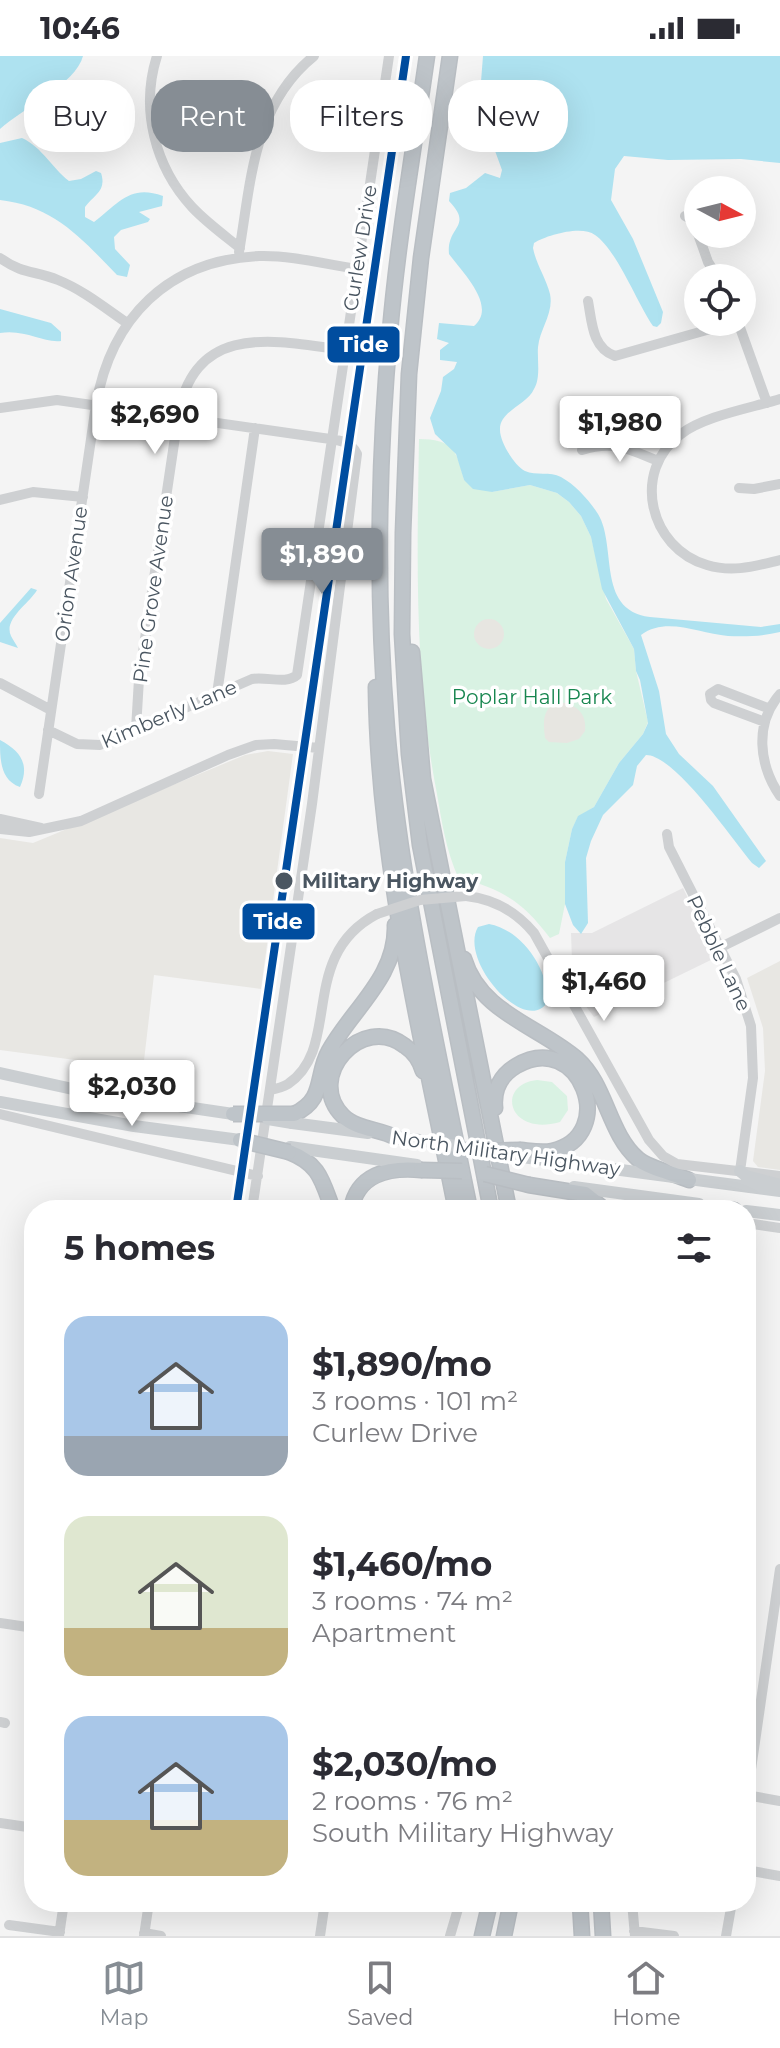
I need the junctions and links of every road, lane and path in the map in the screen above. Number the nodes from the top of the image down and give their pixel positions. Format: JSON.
{"nodes":[{"id":1,"x":157,"y":56,"type":"edge"},
{"id":2,"x":314,"y":56,"type":"edge"},
{"id":3,"x":389,"y":56,"type":"edge"},
{"id":4,"x":427,"y":56,"type":"edge"},
{"id":5,"x":450,"y":56,"type":"edge"},
{"id":6,"x":239,"y":253,"type":"junction"},
{"id":7,"x":0,"y":258,"type":"edge"},
{"id":8,"x":357,"y":269,"type":"junction"},
{"id":9,"x":588,"y":301,"type":"dead end"},
{"id":10,"x":127,"y":323,"type":"junction"},
{"id":11,"x":686,"y":336,"type":"edge"},
{"id":12,"x":741,"y":336,"type":"edge"},
{"id":13,"x":344,"y":350,"type":"junction"},
{"id":14,"x":780,"y":399,"type":"edge"},
{"id":15,"x":767,"y":403,"type":"junction"},
{"id":16,"x":96,"y":405,"type":"junction"},
{"id":17,"x":0,"y":408,"type":"edge"},
{"id":18,"x":178,"y":417,"type":"junction"},
{"id":19,"x":255,"y":428,"type":"junction"},
{"id":20,"x":332,"y":439,"type":"junction"},
{"id":21,"x":582,"y":450,"type":"dead end"},
{"id":22,"x":658,"y":461,"type":"junction"},
{"id":23,"x":406,"y":468,"type":"junction"},
{"id":24,"x":780,"y":484,"type":"edge"},
{"id":25,"x":739,"y":488,"type":"dead end"},
{"id":26,"x":83,"y":497,"type":"junction"},
{"id":27,"x":0,"y":500,"type":"edge"},
{"id":28,"x":780,"y":560,"type":"edge"},
{"id":29,"x":381,"y":571,"type":"junction"},
{"id":30,"x":292,"y":680,"type":"joint"},
{"id":31,"x":0,"y":683,"type":"edge"},
{"id":32,"x":217,"y":694,"type":"junction"},
{"id":33,"x":780,"y":694,"type":"edge"},
{"id":34,"x":770,"y":709,"type":"junction"},
{"id":35,"x":51,"y":710,"type":"junction"},
{"id":36,"x":765,"y":722,"type":"junction"},
{"id":37,"x":136,"y":729,"type":"junction"},
{"id":38,"x":48,"y":730,"type":"junction"},
{"id":39,"x":319,"y":748,"type":"junction"},
{"id":40,"x":39,"y":794,"type":"dead end"},
{"id":41,"x":780,"y":796,"type":"edge"},
{"id":42,"x":0,"y":819,"type":"edge"},
{"id":43,"x":0,"y":829,"type":"edge"},
{"id":44,"x":42,"y":829,"type":"junction"},
{"id":45,"x":667,"y":834,"type":"dead end"},
{"id":46,"x":390,"y":869,"type":"junction"},
{"id":47,"x":448,"y":909,"type":"junction"},
{"id":48,"x":780,"y":918,"type":"edge"},
{"id":49,"x":719,"y":948,"type":"junction"},
{"id":50,"x":0,"y":1073,"type":"edge"},
{"id":51,"x":271,"y":1087,"type":"junction"},
{"id":52,"x":0,"y":1102,"type":"edge"},
{"id":53,"x":437,"y":1113,"type":"junction"},
{"id":54,"x":0,"y":1114,"type":"edge"},
{"id":55,"x":228,"y":1114,"type":"joint"},
{"id":56,"x":293,"y":1118,"type":"junction"},
{"id":57,"x":395,"y":1137,"type":"junction"},
{"id":58,"x":240,"y":1140,"type":"joint"},
{"id":59,"x":289,"y":1149,"type":"junction"},
{"id":60,"x":484,"y":1151,"type":"joint"},
{"id":61,"x":522,"y":1153,"type":"junction"},
{"id":62,"x":500,"y":1164,"type":"junction"},
{"id":63,"x":420,"y":1167,"type":"junction"},
{"id":64,"x":462,"y":1171,"type":"joint"},
{"id":65,"x":740,"y":1171,"type":"junction"},
{"id":66,"x":485,"y":1174,"type":"joint"},
{"id":67,"x":258,"y":1176,"type":"junction"},
{"id":68,"x":780,"y":1176,"type":"edge"},
{"id":69,"x":689,"y":1180,"type":"junction"},
{"id":70,"x":528,"y":1182,"type":"junction"},
{"id":71,"x":780,"y":1188,"type":"edge"},
{"id":72,"x":254,"y":1200,"type":"edge"},
{"id":73,"x":329,"y":1200,"type":"edge"},
{"id":74,"x":355,"y":1200,"type":"edge"},
{"id":75,"x":452,"y":1200,"type":"edge"},
{"id":76,"x":468,"y":1200,"type":"edge"},
{"id":77,"x":489,"y":1200,"type":"edge"},
{"id":78,"x":508,"y":1200,"type":"edge"},
{"id":79,"x":592,"y":1200,"type":"edge"},
{"id":80,"x":666,"y":1200,"type":"edge"},
{"id":81,"x":756,"y":1212,"type":"edge"},
{"id":82,"x":780,"y":1215,"type":"edge"},
{"id":83,"x":756,"y":1224,"type":"edge"},
{"id":84,"x":780,"y":1228,"type":"edge"},
{"id":85,"x":780,"y":1569,"type":"edge"},
{"id":86,"x":0,"y":1623,"type":"edge"},
{"id":87,"x":24,"y":1627,"type":"edge"},
{"id":88,"x":756,"y":1731,"type":"edge"},
{"id":89,"x":756,"y":1799,"type":"edge"},
{"id":90,"x":780,"y":1801,"type":"edge"},
{"id":91,"x":0,"y":1823,"type":"edge"},
{"id":92,"x":24,"y":1827,"type":"edge"},
{"id":93,"x":756,"y":1872,"type":"edge"},
{"id":94,"x":780,"y":1876,"type":"edge"},
{"id":95,"x":62,"y":1912,"type":"edge"},
{"id":96,"x":147,"y":1912,"type":"edge"},
{"id":97,"x":324,"y":1912,"type":"edge"},
{"id":98,"x":457,"y":1912,"type":"edge"},
{"id":99,"x":488,"y":1912,"type":"edge"},
{"id":100,"x":509,"y":1912,"type":"edge"},
{"id":101,"x":581,"y":1912,"type":"edge"},
{"id":102,"x":602,"y":1912,"type":"edge"},
{"id":103,"x":633,"y":1912,"type":"edge"},
{"id":104,"x":730,"y":1912,"type":"edge"},
{"id":105,"x":9,"y":1925,"type":"dead end"},
{"id":106,"x":635,"y":1933,"type":"edge"},
{"id":107,"x":59,"y":1934,"type":"edge"},
{"id":108,"x":144,"y":1935,"type":"edge"},
{"id":109,"x":161,"y":1936,"type":"edge"},
{"id":110,"x":320,"y":1936,"type":"edge"},
{"id":111,"x":450,"y":1936,"type":"edge"},
{"id":112,"x":481,"y":1936,"type":"edge"},
{"id":113,"x":504,"y":1936,"type":"edge"},
{"id":114,"x":582,"y":1936,"type":"edge"},
{"id":115,"x":603,"y":1936,"type":"edge"},
{"id":116,"x":674,"y":1936,"type":"edge"},
{"id":117,"x":726,"y":1936,"type":"edge"}],
"edges":[{"from":1,"to":6,"type":"street"},
{"from":2,"to":6,"type":"street"},
{"from":3,"to":8,"type":"street","name":"Curlew Drive"},
{"from":4,"to":29,"type":"highway"},
{"from":5,"to":23,"type":"highway"},
{"from":6,"to":8,"type":"street","name":"Orion Avenue"},
{"from":6,"to":10,"type":"street","name":"Orion Avenue"},
{"from":7,"to":10,"type":"street"},
{"from":8,"to":13,"type":"street","name":"Curlew Drive"},
{"from":9,"to":11,"type":"street"},
{"from":10,"to":16,"type":"street","name":"Orion Avenue"},
{"from":12,"to":15,"type":"street"},
{"from":13,"to":18,"type":"street","name":"Pine Grove Avenue"},
{"from":13,"to":20,"type":"street","name":"Curlew Drive"},
{"from":14,"to":15,"type":"street"},
{"from":15,"to":22,"type":"street"},
{"from":16,"to":17,"type":"street"},
{"from":16,"to":18,"type":"street"},
{"from":16,"to":26,"type":"street","name":"Orion Avenue"},
{"from":18,"to":19,"type":"street"},
{"from":18,"to":37,"type":"street","name":"Pine Grove Avenue"},
{"from":19,"to":20,"type":"street"},
{"from":19,"to":32,"type":"street"},
{"from":20,"to":30,"type":"street","name":"Curlew Drive"},
{"from":20,"to":39,"type":"street"},
{"from":21,"to":22,"type":"street"},
{"from":22,"to":28,"type":"street"},
{"from":23,"to":47,"type":"highway"},
{"from":23,"to":77,"type":"highway"},
{"from":24,"to":25,"type":"street"},
{"from":26,"to":27,"type":"street"},
{"from":26,"to":35,"type":"street","name":"Orion Avenue"},
{"from":29,"to":46,"type":"highway"},
{"from":29,"to":76,"type":"highway"},
{"from":30,"to":32,"type":"street","name":"Kimberly Lane"},
{"from":31,"to":35,"type":"street"},
{"from":32,"to":37,"type":"street","name":"Kimberly Lane"},
{"from":33,"to":34,"type":"street"},
{"from":34,"to":36,"type":"street"},
{"from":34,"to":36,"type":"street"},
{"from":35,"to":38,"type":"street","name":"Orion Avenue"},
{"from":36,"to":41,"type":"street"},
{"from":37,"to":38,"type":"street","name":"Kimberly Lane"},
{"from":38,"to":40,"type":"street","name":"Orion Avenue"},
{"from":39,"to":44,"type":"street"},
{"from":39,"to":51,"type":"street"},
{"from":42,"to":44,"type":"street"},
{"from":43,"to":44,"type":"street"},
{"from":45,"to":49,"type":"street","name":"Pebble Lane"},
{"from":46,"to":53,"type":"highway"},
{"from":46,"to":56,"type":"highway"},
{"from":47,"to":62,"type":"highway"},
{"from":47,"to":69,"type":"highway"},
{"from":48,"to":49,"type":"street"},
{"from":49,"to":65,"type":"street","name":"Pebble Lane"},
{"from":50,"to":55,"type":"main road"},
{"from":51,"to":65,"type":"street","bridge":true},
{"from":51,"to":67,"type":"street"},
{"from":52,"to":58,"type":"main road"},
{"from":53,"to":57,"type":"highway"},
{"from":53,"to":75,"type":"highway"},
{"from":54,"to":67,"type":"street"},
{"from":55,"to":56,"type":"highway","bridge":true},
{"from":56,"to":57,"type":"main road","name":"North Military Highway"},
{"from":57,"to":60,"type":"main road","name":"North Military Highway","bridge":true},
{"from":58,"to":59,"type":"highway","bridge":true},
{"from":59,"to":63,"type":"main road","name":"North Military Highway"},
{"from":59,"to":73,"type":"highway"},
{"from":60,"to":61,"type":"highway","bridge":true},
{"from":61,"to":62,"type":"highway"},
{"from":61,"to":69,"type":"main road","name":"North Military Highway"},
{"from":62,"to":78,"type":"highway"},
{"from":63,"to":64,"type":"highway","bridge":true},
{"from":63,"to":74,"type":"highway"},
{"from":64,"to":66,"type":"main road","name":"North Military Highway","bridge":true},
{"from":65,"to":68,"type":"street"},
{"from":65,"to":71,"type":"main road"},
{"from":66,"to":70,"type":"highway","bridge":true},
{"from":67,"to":72,"type":"street"},
{"from":69,"to":71,"type":"main road","name":"North Military Highway"},
{"from":70,"to":79,"type":"highway"},
{"from":70,"to":80,"type":"main road","name":"North Military Highway"},
{"from":81,"to":82,"type":"main road","name":"North Military Highway"},
{"from":83,"to":84,"type":"street"},
{"from":85,"to":88,"type":"street"},
{"from":86,"to":87,"type":"street"},
{"from":89,"to":90,"type":"street"},
{"from":91,"to":92,"type":"street"},
{"from":93,"to":94,"type":"street"},
{"from":95,"to":107,"type":"street"},
{"from":96,"to":108,"type":"street"},
{"from":97,"to":110,"type":"street"},
{"from":98,"to":111,"type":"street"},
{"from":99,"to":112,"type":"highway"},
{"from":100,"to":113,"type":"highway"},
{"from":101,"to":114,"type":"highway"},
{"from":102,"to":115,"type":"highway"},
{"from":103,"to":106,"type":"street"},
{"from":104,"to":117,"type":"street"},
{"from":105,"to":107,"type":"street"},
{"from":106,"to":116,"type":"street"},
{"from":108,"to":109,"type":"street"}]}
